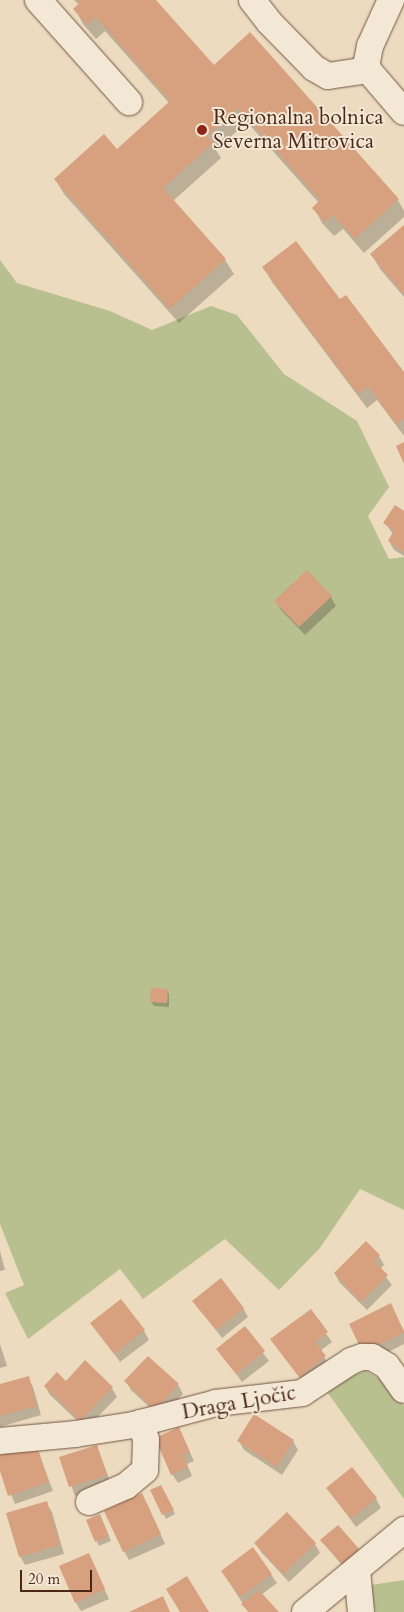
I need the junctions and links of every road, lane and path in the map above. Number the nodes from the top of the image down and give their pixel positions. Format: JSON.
{"nodes":[{"id":1,"x":38,"y":0,"type":"edge"},
{"id":2,"x":252,"y":0,"type":"edge"},
{"id":3,"x":391,"y":0,"type":"edge"},
{"id":4,"x":368,"y":70,"type":"junction"},
{"id":5,"x":129,"y":102,"type":"dead end"},
{"id":6,"x":404,"y":112,"type":"edge"},
{"id":7,"x":404,"y":1390,"type":"edge"},
{"id":8,"x":141,"y":1423,"type":"junction"},
{"id":9,"x":0,"y":1441,"type":"edge"},
{"id":10,"x":89,"y":1502,"type":"dead end"},
{"id":11,"x":404,"y":1530,"type":"edge"},
{"id":12,"x":357,"y":1570,"type":"junction"},
{"id":13,"x":305,"y":1612,"type":"edge"},
{"id":14,"x":361,"y":1612,"type":"edge"}],
"edges":[{"from":1,"to":5,"type":"street"},
{"from":2,"to":4,"type":"street"},
{"from":3,"to":4,"type":"street"},
{"from":4,"to":6,"type":"street"},
{"from":7,"to":8,"type":"street","name":"Draga Ljočic"},
{"from":8,"to":9,"type":"street","name":"Draga Ljočic"},
{"from":8,"to":10,"type":"street"},
{"from":11,"to":12,"type":"street"},
{"from":12,"to":13,"type":"street"},
{"from":12,"to":14,"type":"street"}]}
